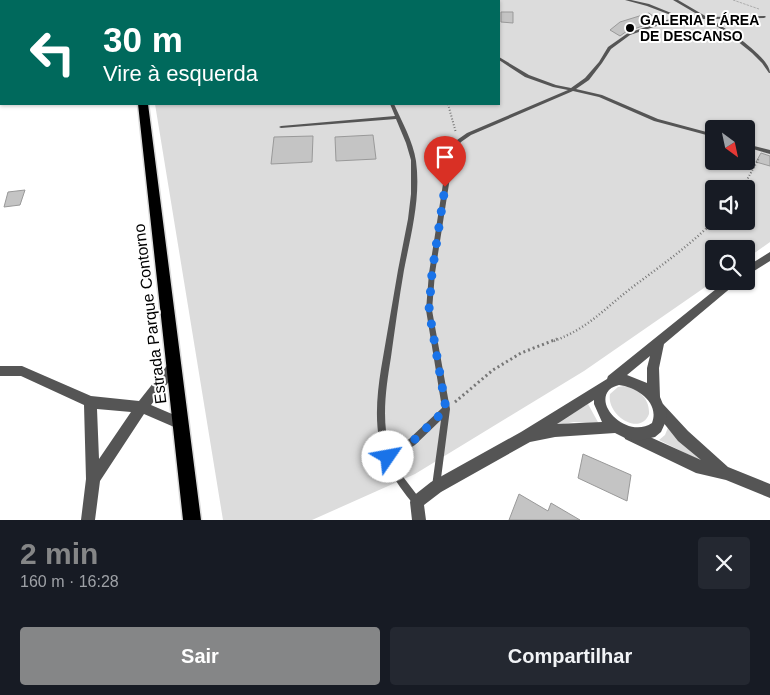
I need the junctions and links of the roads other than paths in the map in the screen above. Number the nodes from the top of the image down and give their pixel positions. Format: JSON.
{"nodes":[{"id":1,"x":627,"y":0,"type":"edge"},
{"id":2,"x":641,"y":0,"type":"edge"},
{"id":3,"x":675,"y":0,"type":"edge"},
{"id":4,"x":664,"y":9,"type":"junction"},
{"id":5,"x":682,"y":18,"type":"junction"},
{"id":6,"x":706,"y":18,"type":"junction"},
{"id":7,"x":770,"y":18,"type":"edge"},
{"id":8,"x":500,"y":59,"type":"edge"},
{"id":9,"x":770,"y":72,"type":"edge"},
{"id":10,"x":572,"y":90,"type":"junction"},
{"id":11,"x":143,"y":105,"type":"edge"},
{"id":12,"x":392,"y":105,"type":"edge"},
{"id":13,"x":398,"y":117,"type":"junction"},
{"id":14,"x":281,"y":127,"type":"dead end"},
{"id":15,"x":705,"y":134,"type":"edge"},
{"id":16,"x":755,"y":147,"type":"edge"},
{"id":17,"x":770,"y":152,"type":"edge"},
{"id":18,"x":770,"y":256,"type":"edge"},
{"id":19,"x":755,"y":266,"type":"edge"},
{"id":20,"x":723,"y":290,"type":"edge"},
{"id":21,"x":659,"y":342,"type":"junction"},
{"id":22,"x":174,"y":367,"type":"junction"},
{"id":23,"x":0,"y":371,"type":"edge"},
{"id":24,"x":607,"y":384,"type":"junction"},
{"id":25,"x":90,"y":402,"type":"junction"},
{"id":26,"x":656,"y":402,"type":"junction"},
{"id":27,"x":142,"y":407,"type":"junction"},
{"id":28,"x":446,"y":409,"type":"junction"},
{"id":29,"x":180,"y":424,"type":"junction"},
{"id":30,"x":622,"y":430,"type":"junction"},
{"id":31,"x":526,"y":437,"type":"junction"},
{"id":32,"x":388,"y":457,"type":"junction"},
{"id":33,"x":726,"y":473,"type":"junction"},
{"id":34,"x":93,"y":479,"type":"junction"},
{"id":35,"x":436,"y":487,"type":"junction"},
{"id":36,"x":770,"y":491,"type":"edge"},
{"id":37,"x":417,"y":502,"type":"junction"},
{"id":38,"x":88,"y":520,"type":"edge"},
{"id":39,"x":192,"y":520,"type":"edge"},
{"id":40,"x":419,"y":520,"type":"edge"}],
"edges":[{"from":1,"to":4,"type":"lane"},
{"from":2,"to":4,"type":"lane"},
{"from":3,"to":6,"type":"lane"},
{"from":4,"to":5,"type":"lane"},
{"from":5,"to":6,"type":"lane"},
{"from":5,"to":10,"type":"lane"},
{"from":6,"to":7,"type":"lane"},
{"from":6,"to":9,"type":"lane"},
{"from":8,"to":10,"type":"lane"},
{"from":10,"to":15,"type":"lane"},
{"from":10,"to":28,"type":"lane"},
{"from":11,"to":22,"type":"main road","name":"Estrada Parque Contorno"},
{"from":12,"to":13,"type":"lane"},
{"from":13,"to":14,"type":"lane"},
{"from":13,"to":32,"type":"lane"},
{"from":16,"to":17,"type":"lane"},
{"from":18,"to":19,"type":"street"},
{"from":20,"to":21,"type":"street"},
{"from":21,"to":24,"type":"street"},
{"from":21,"to":26,"type":"street"},
{"from":22,"to":27,"type":"street"},
{"from":22,"to":29,"type":"main road","name":"Estrada Parque Contorno"},
{"from":23,"to":25,"type":"street"},
{"from":24,"to":26,"type":"street"},
{"from":24,"to":30,"type":"street"},
{"from":24,"to":31,"type":"street"},
{"from":25,"to":27,"type":"street"},
{"from":25,"to":34,"type":"street"},
{"from":26,"to":30,"type":"street"},
{"from":26,"to":33,"type":"street"},
{"from":27,"to":29,"type":"street"},
{"from":27,"to":34,"type":"street"},
{"from":28,"to":32,"type":"lane"},
{"from":28,"to":35,"type":"lane"},
{"from":29,"to":39,"type":"main road","name":"Estrada Parque Contorno"},
{"from":30,"to":31,"type":"street"},
{"from":30,"to":33,"type":"street"},
{"from":31,"to":35,"type":"street"},
{"from":32,"to":37,"type":"lane"},
{"from":33,"to":36,"type":"street"},
{"from":34,"to":38,"type":"street"},
{"from":35,"to":37,"type":"street"},
{"from":37,"to":40,"type":"street"}]}
